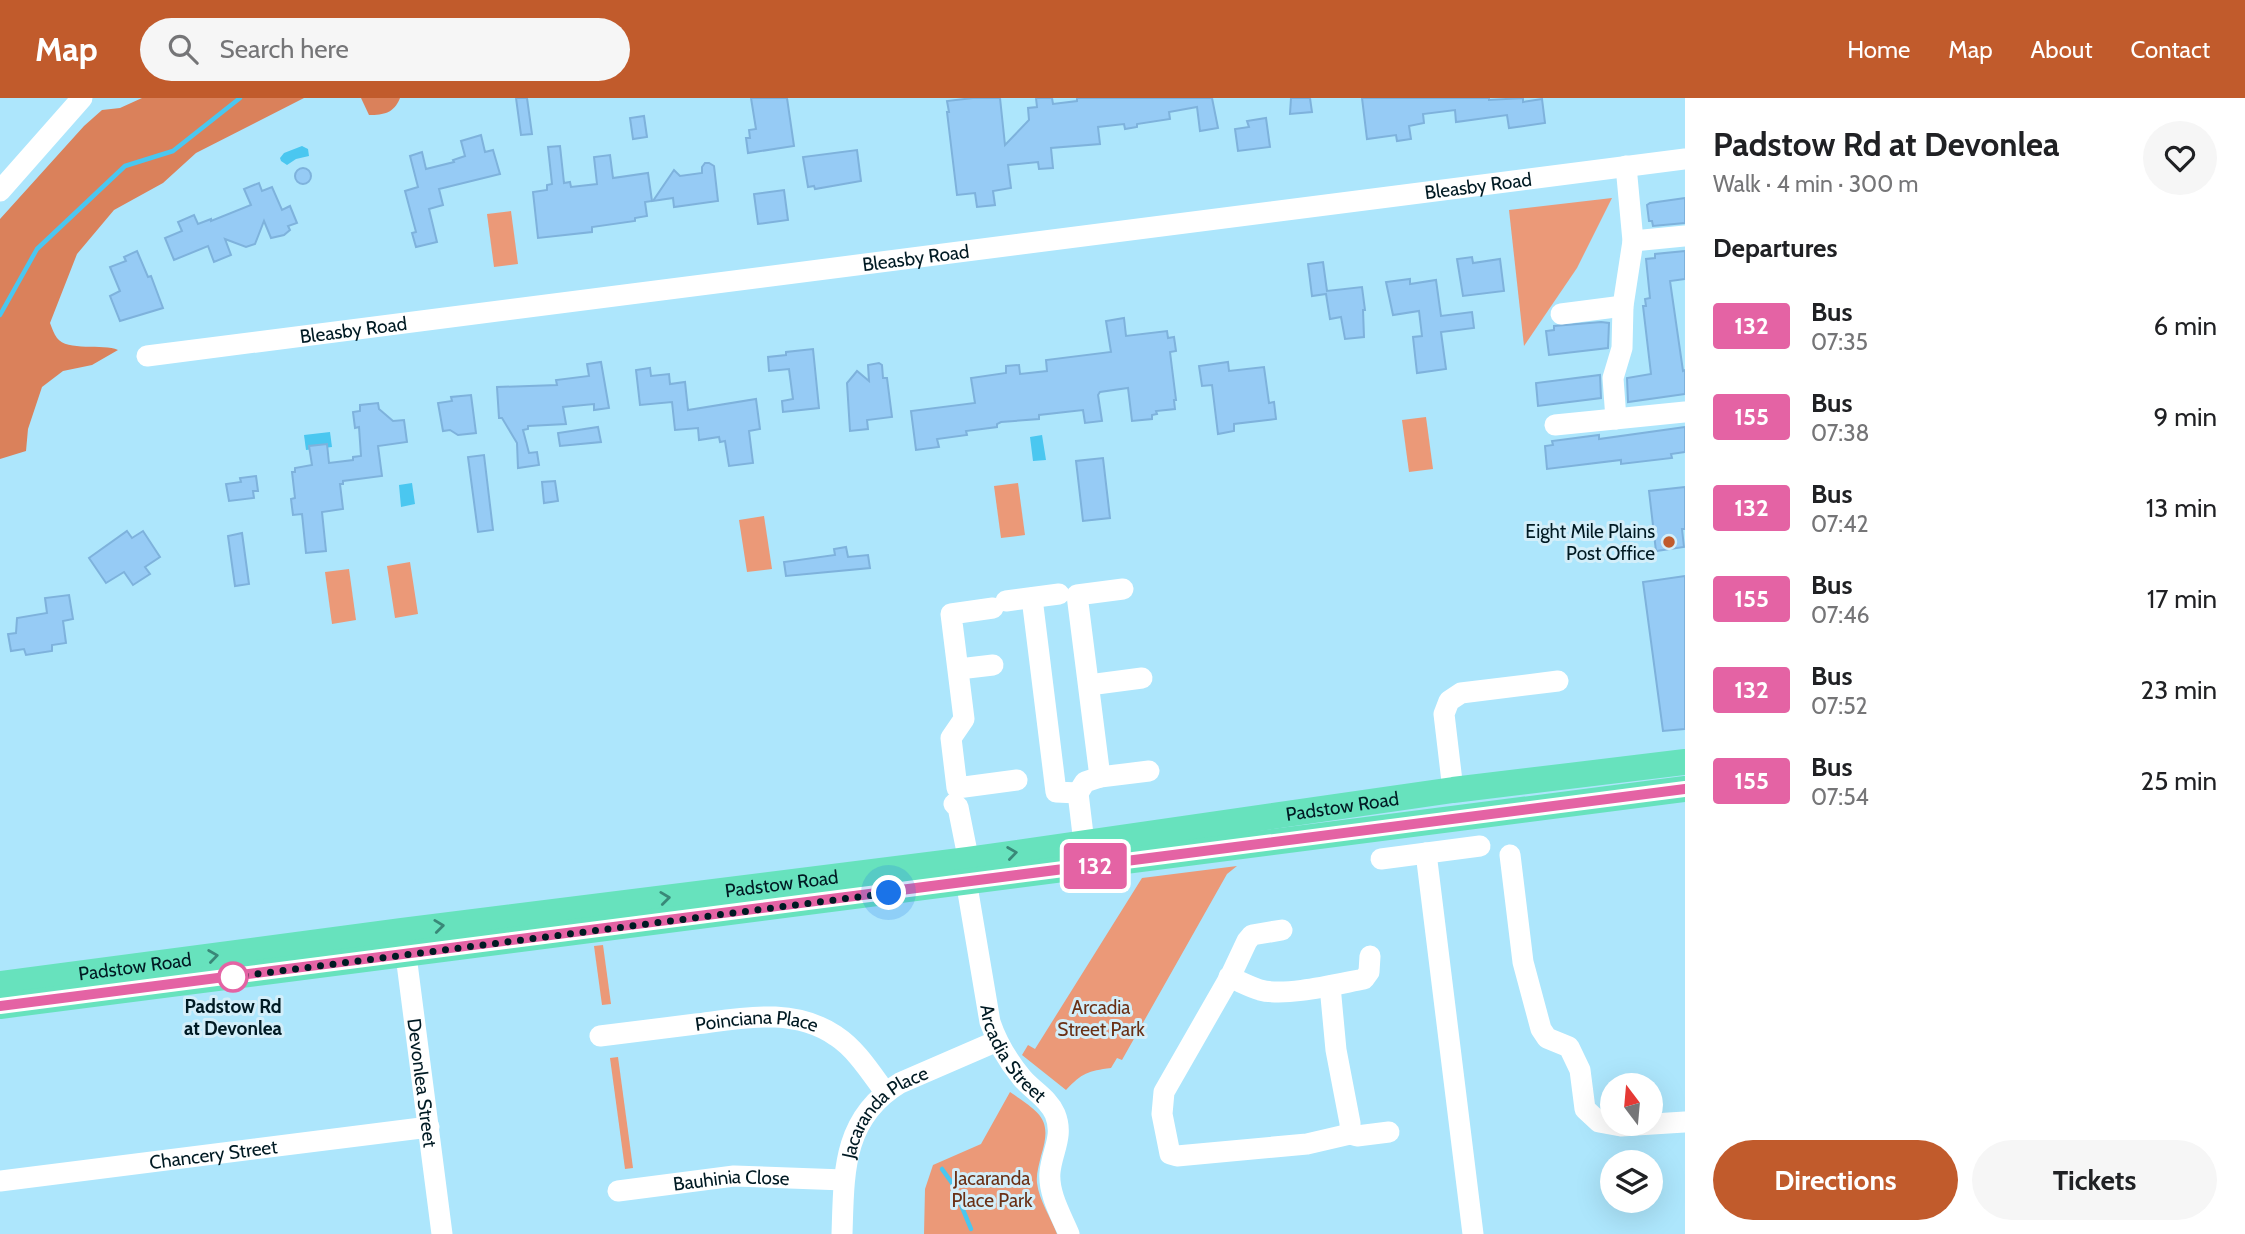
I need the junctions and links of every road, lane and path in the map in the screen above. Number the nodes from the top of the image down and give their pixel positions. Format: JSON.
{"nodes":[{"id":1,"x":82,"y":98,"type":"edge"},
{"id":2,"x":1685,"y":159,"type":"edge"},
{"id":3,"x":1626,"y":166,"type":"junction"},
{"id":4,"x":0,"y":191,"type":"edge"},
{"id":5,"x":1685,"y":236,"type":"edge"},
{"id":6,"x":1633,"y":241,"type":"junction"},
{"id":7,"x":1623,"y":306,"type":"junction"},
{"id":8,"x":1561,"y":314,"type":"dead end"},
{"id":9,"x":148,"y":356,"type":"dead end"},
{"id":10,"x":1685,"y":412,"type":"edge"},
{"id":11,"x":1616,"y":419,"type":"junction"},
{"id":12,"x":1555,"y":425,"type":"dead end"},
{"id":13,"x":1123,"y":589,"type":"dead end"},
{"id":14,"x":1059,"y":594,"type":"dead end"},
{"id":15,"x":1032,"y":598,"type":"junction"},
{"id":16,"x":993,"y":665,"type":"dead end"},
{"id":17,"x":959,"y":669,"type":"junction"},
{"id":18,"x":1142,"y":678,"type":"dead end"},
{"id":19,"x":1558,"y":681,"type":"dead end"},
{"id":20,"x":1089,"y":685,"type":"junction"},
{"id":21,"x":1685,"y":762,"type":"edge"},
{"id":22,"x":1149,"y":771,"type":"dead end"},
{"id":23,"x":1100,"y":777,"type":"junction"},
{"id":24,"x":1017,"y":779,"type":"dead end"},
{"id":25,"x":1685,"y":789,"type":"edge"},
{"id":26,"x":1453,"y":790,"type":"junction"},
{"id":27,"x":1078,"y":793,"type":"junction"},
{"id":28,"x":954,"y":804,"type":"dead end"},
{"id":29,"x":1084,"y":843,"type":"junction"},
{"id":30,"x":1480,"y":846,"type":"dead end"},
{"id":31,"x":1426,"y":853,"type":"junction"},
{"id":32,"x":1510,"y":855,"type":"dead end"},
{"id":33,"x":1381,"y":859,"type":"dead end"},
{"id":34,"x":968,"y":871,"type":"junction"},
{"id":35,"x":1282,"y":930,"type":"dead end"},
{"id":36,"x":404,"y":942,"type":"junction"},
{"id":37,"x":1370,"y":956,"type":"dead end"},
{"id":38,"x":1229,"y":977,"type":"junction"},
{"id":39,"x":0,"y":984,"type":"edge"},
{"id":40,"x":1330,"y":986,"type":"junction"},
{"id":41,"x":0,"y":1006,"type":"edge"},
{"id":42,"x":600,"y":1036,"type":"dead end"},
{"id":43,"x":997,"y":1041,"type":"junction"},
{"id":44,"x":886,"y":1092,"type":"junction"},
{"id":45,"x":1685,"y":1122,"type":"edge"},
{"id":46,"x":429,"y":1127,"type":"junction"},
{"id":47,"x":1389,"y":1132,"type":"dead end"},
{"id":48,"x":1350,"y":1134,"type":"junction"},
{"id":49,"x":844,"y":1180,"type":"junction"},
{"id":50,"x":0,"y":1181,"type":"edge"},
{"id":51,"x":618,"y":1191,"type":"dead end"},
{"id":52,"x":442,"y":1234,"type":"edge"},
{"id":53,"x":842,"y":1234,"type":"edge"},
{"id":54,"x":1069,"y":1234,"type":"edge"},
{"id":55,"x":1473,"y":1234,"type":"edge"}],
"edges":[{"from":1,"to":4,"type":"street"},
{"from":2,"to":3,"type":"street","name":"Bleasby Road"},
{"from":3,"to":6,"type":"street"},
{"from":3,"to":9,"type":"street","name":"Bleasby Road"},
{"from":5,"to":6,"type":"street"},
{"from":6,"to":7,"type":"street"},
{"from":7,"to":8,"type":"street"},
{"from":7,"to":11,"type":"street"},
{"from":10,"to":11,"type":"street"},
{"from":11,"to":12,"type":"street"},
{"from":13,"to":20,"type":"street"},
{"from":14,"to":15,"type":"street"},
{"from":15,"to":17,"type":"street"},
{"from":15,"to":27,"type":"street"},
{"from":16,"to":17,"type":"street"},
{"from":17,"to":24,"type":"street"},
{"from":18,"to":20,"type":"street"},
{"from":19,"to":26,"type":"street"},
{"from":20,"to":23,"type":"street"},
{"from":21,"to":26,"type":"main road","name":"Padstow Road"},
{"from":22,"to":23,"type":"street"},
{"from":23,"to":27,"type":"street"},
{"from":25,"to":34,"type":"main road","name":"Padstow Road"},
{"from":26,"to":29,"type":"main road","name":"Padstow Road"},
{"from":27,"to":29,"type":"street"},
{"from":28,"to":34,"type":"street","name":"Arcadia Street"},
{"from":34,"to":29,"type":"main road","name":"Padstow Road","one_way":true},
{"from":30,"to":31,"type":"street"},
{"from":31,"to":33,"type":"street"},
{"from":31,"to":55,"type":"street"},
{"from":32,"to":45,"type":"street"},
{"from":34,"to":36,"type":"main road","name":"Padstow Road"},
{"from":34,"to":43,"type":"street","name":"Arcadia Street"},
{"from":35,"to":38,"type":"street"},
{"from":39,"to":36,"type":"main road","name":"Padstow Road","one_way":true},
{"from":36,"to":41,"type":"main road","name":"Padstow Road"},
{"from":36,"to":46,"type":"street","name":"Devonlea Street"},
{"from":37,"to":40,"type":"street"},
{"from":38,"to":40,"type":"street"},
{"from":38,"to":48,"type":"street"},
{"from":40,"to":48,"type":"street"},
{"from":42,"to":44,"type":"street","name":"Poinciana Place"},
{"from":43,"to":44,"type":"street","name":"Jacaranda Place"},
{"from":43,"to":54,"type":"street","name":"Arcadia Street"},
{"from":44,"to":49,"type":"street","name":"Jacaranda Place"},
{"from":46,"to":50,"type":"street","name":"Chancery Street"},
{"from":46,"to":52,"type":"street","name":"Devonlea Street"},
{"from":47,"to":48,"type":"street"},
{"from":49,"to":51,"type":"street","name":"Bauhinia Close"},
{"from":49,"to":53,"type":"street","name":"Jacaranda Place"}]}
